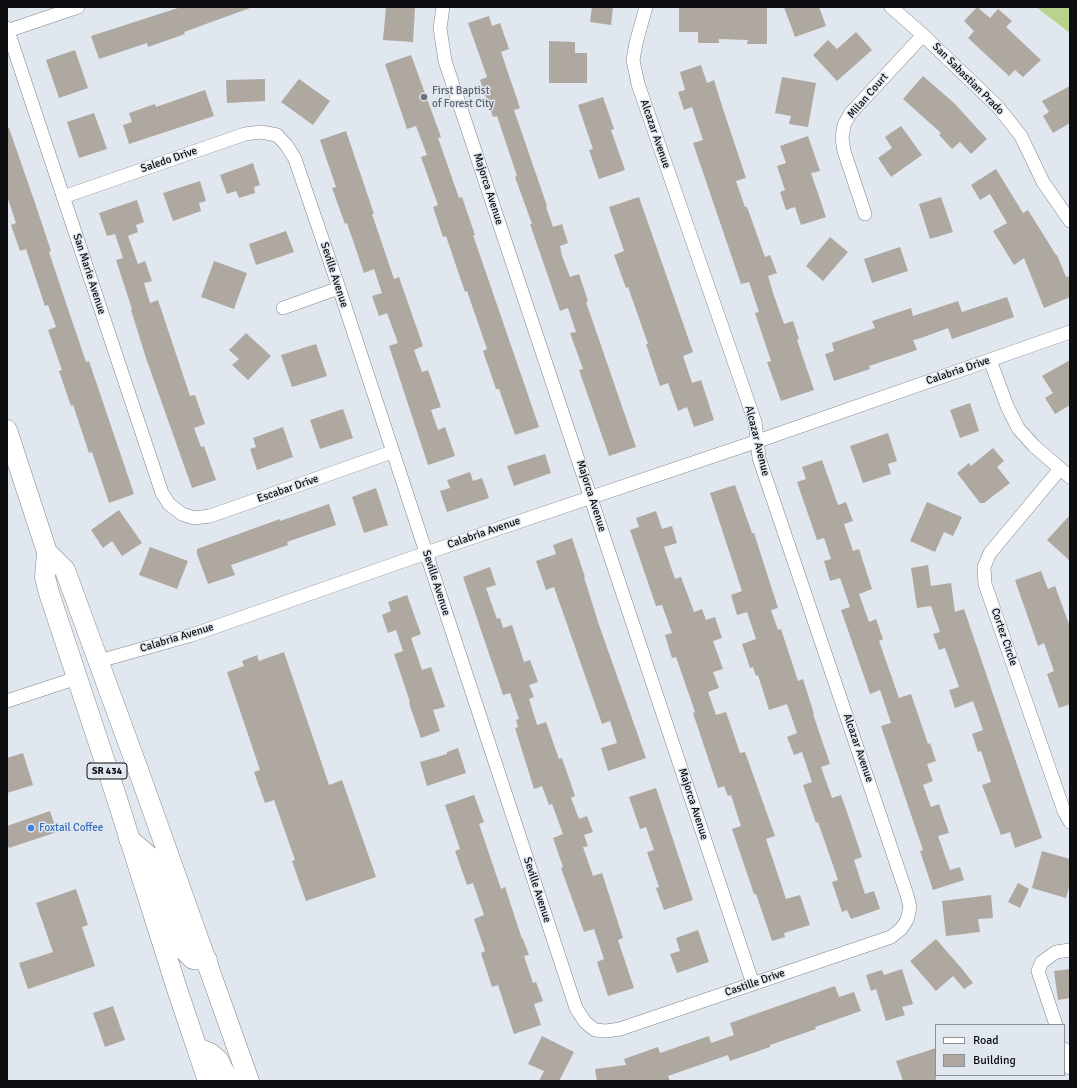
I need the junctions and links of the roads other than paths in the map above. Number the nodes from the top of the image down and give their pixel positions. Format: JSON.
{"nodes":[{"id":1,"x":78,"y":7,"type":"edge"},
{"id":2,"x":443,"y":7,"type":"edge"},
{"id":3,"x":646,"y":7,"type":"edge"},
{"id":4,"x":891,"y":7,"type":"edge"},
{"id":5,"x":7,"y":30,"type":"edge"},
{"id":6,"x":923,"y":35,"type":"junction"},
{"id":7,"x":277,"y":135,"type":"joint"},
{"id":8,"x":63,"y":197,"type":"junction"},
{"id":9,"x":865,"y":214,"type":"dead end"},
{"id":10,"x":1070,"y":221,"type":"edge"},
{"id":11,"x":339,"y":288,"type":"junction"},
{"id":12,"x":283,"y":308,"type":"dead end"},
{"id":13,"x":1070,"y":332,"type":"edge"},
{"id":14,"x":990,"y":360,"type":"junction"},
{"id":15,"x":846,"y":410,"type":"joint"},
{"id":16,"x":7,"y":430,"type":"edge"},
{"id":17,"x":758,"y":441,"type":"junction"},
{"id":18,"x":392,"y":452,"type":"junction"},
{"id":19,"x":1065,"y":473,"type":"edge"},
{"id":20,"x":591,"y":497,"type":"junction"},
{"id":21,"x":182,"y":514,"type":"joint"},
{"id":22,"x":47,"y":552,"type":"junction"},
{"id":23,"x":426,"y":553,"type":"junction"},
{"id":24,"x":49,"y":593,"type":"junction"},
{"id":25,"x":99,"y":661,"type":"junction"},
{"id":26,"x":77,"y":678,"type":"junction"},
{"id":27,"x":7,"y":701,"type":"edge"},
{"id":28,"x":148,"y":797,"type":"junction"},
{"id":29,"x":1070,"y":822,"type":"edge"},
{"id":30,"x":129,"y":839,"type":"junction"},
{"id":31,"x":907,"y":920,"type":"joint"},
{"id":32,"x":1070,"y":950,"type":"edge"},
{"id":33,"x":207,"y":960,"type":"junction"},
{"id":34,"x":753,"y":984,"type":"junction"},
{"id":35,"x":1056,"y":1024,"type":"edge"},
{"id":36,"x":595,"y":1030,"type":"joint"},
{"id":37,"x":197,"y":1048,"type":"junction"},
{"id":38,"x":1065,"y":1052,"type":"edge"},
{"id":39,"x":1070,"y":1068,"type":"edge"},
{"id":40,"x":208,"y":1081,"type":"edge"},
{"id":41,"x":229,"y":1081,"type":"edge"},
{"id":42,"x":249,"y":1081,"type":"edge"}],
"edges":[{"from":1,"to":5,"type":"street"},
{"from":2,"to":20,"type":"street","name":"Majorca Avenue"},
{"from":3,"to":17,"type":"street","name":"Alcazar Avenue"},
{"from":4,"to":6,"type":"street","name":"San Sabastian Prado"},
{"from":5,"to":8,"type":"street","name":"San Marie Avenue"},
{"from":6,"to":9,"type":"street","name":"Milan Court"},
{"from":6,"to":10,"type":"street","name":"San Sabastian Prado"},
{"from":7,"to":8,"type":"street","name":"Saledo Drive"},
{"from":7,"to":11,"type":"street","name":"Seville Avenue"},
{"from":8,"to":21,"type":"street","name":"San Marie Avenue"},
{"from":11,"to":12,"type":"street"},
{"from":11,"to":18,"type":"street","name":"Seville Avenue"},
{"from":13,"to":14,"type":"street","name":"Calabria Drive"},
{"from":14,"to":15,"type":"street","name":"Calabria Drive"},
{"from":14,"to":19,"type":"street"},
{"from":15,"to":17,"type":"street","name":"Calabria Avenue"},
{"from":16,"to":22,"type":"main road","number":"SR 434"},
{"from":17,"to":20,"type":"street","name":"Calabria Avenue"},
{"from":17,"to":31,"type":"street","name":"Alcazar Avenue"},
{"from":18,"to":21,"type":"street","name":"Escabar Drive"},
{"from":18,"to":23,"type":"street","name":"Seville Avenue"},
{"from":19,"to":29,"type":"street","name":"Cortez Circle"},
{"from":20,"to":23,"type":"street","name":"Calabria Avenue"},
{"from":20,"to":34,"type":"street","name":"Majorca Avenue"},
{"from":22,"to":24,"type":"main road","number":"SR 434"},
{"from":22,"to":25,"type":"main road","number":"SR 434"},
{"from":23,"to":25,"type":"street","name":"Calabria Avenue"},
{"from":23,"to":36,"type":"street","name":"Seville Avenue"},
{"from":24,"to":25,"type":"main road"},
{"from":24,"to":26,"type":"main road","number":"SR 434"},
{"from":25,"to":28,"type":"main road","number":"SR 434"},
{"from":26,"to":27,"type":"street"},
{"from":26,"to":28,"type":"main road"},
{"from":26,"to":30,"type":"main road","number":"SR 434"},
{"from":28,"to":33,"type":"main road","number":"SR 434"},
{"from":30,"to":33,"type":"main road"},
{"from":30,"to":37,"type":"main road","number":"SR 434"},
{"from":31,"to":34,"type":"street","name":"Castille Drive"},
{"from":32,"to":35,"type":"street"},
{"from":33,"to":42,"type":"main road","number":"SR 434"},
{"from":34,"to":36,"type":"street","name":"Castille Drive"},
{"from":37,"to":40,"type":"main road","number":"SR 434"},
{"from":37,"to":41,"type":"main road"},
{"from":38,"to":39,"type":"street"}]}
